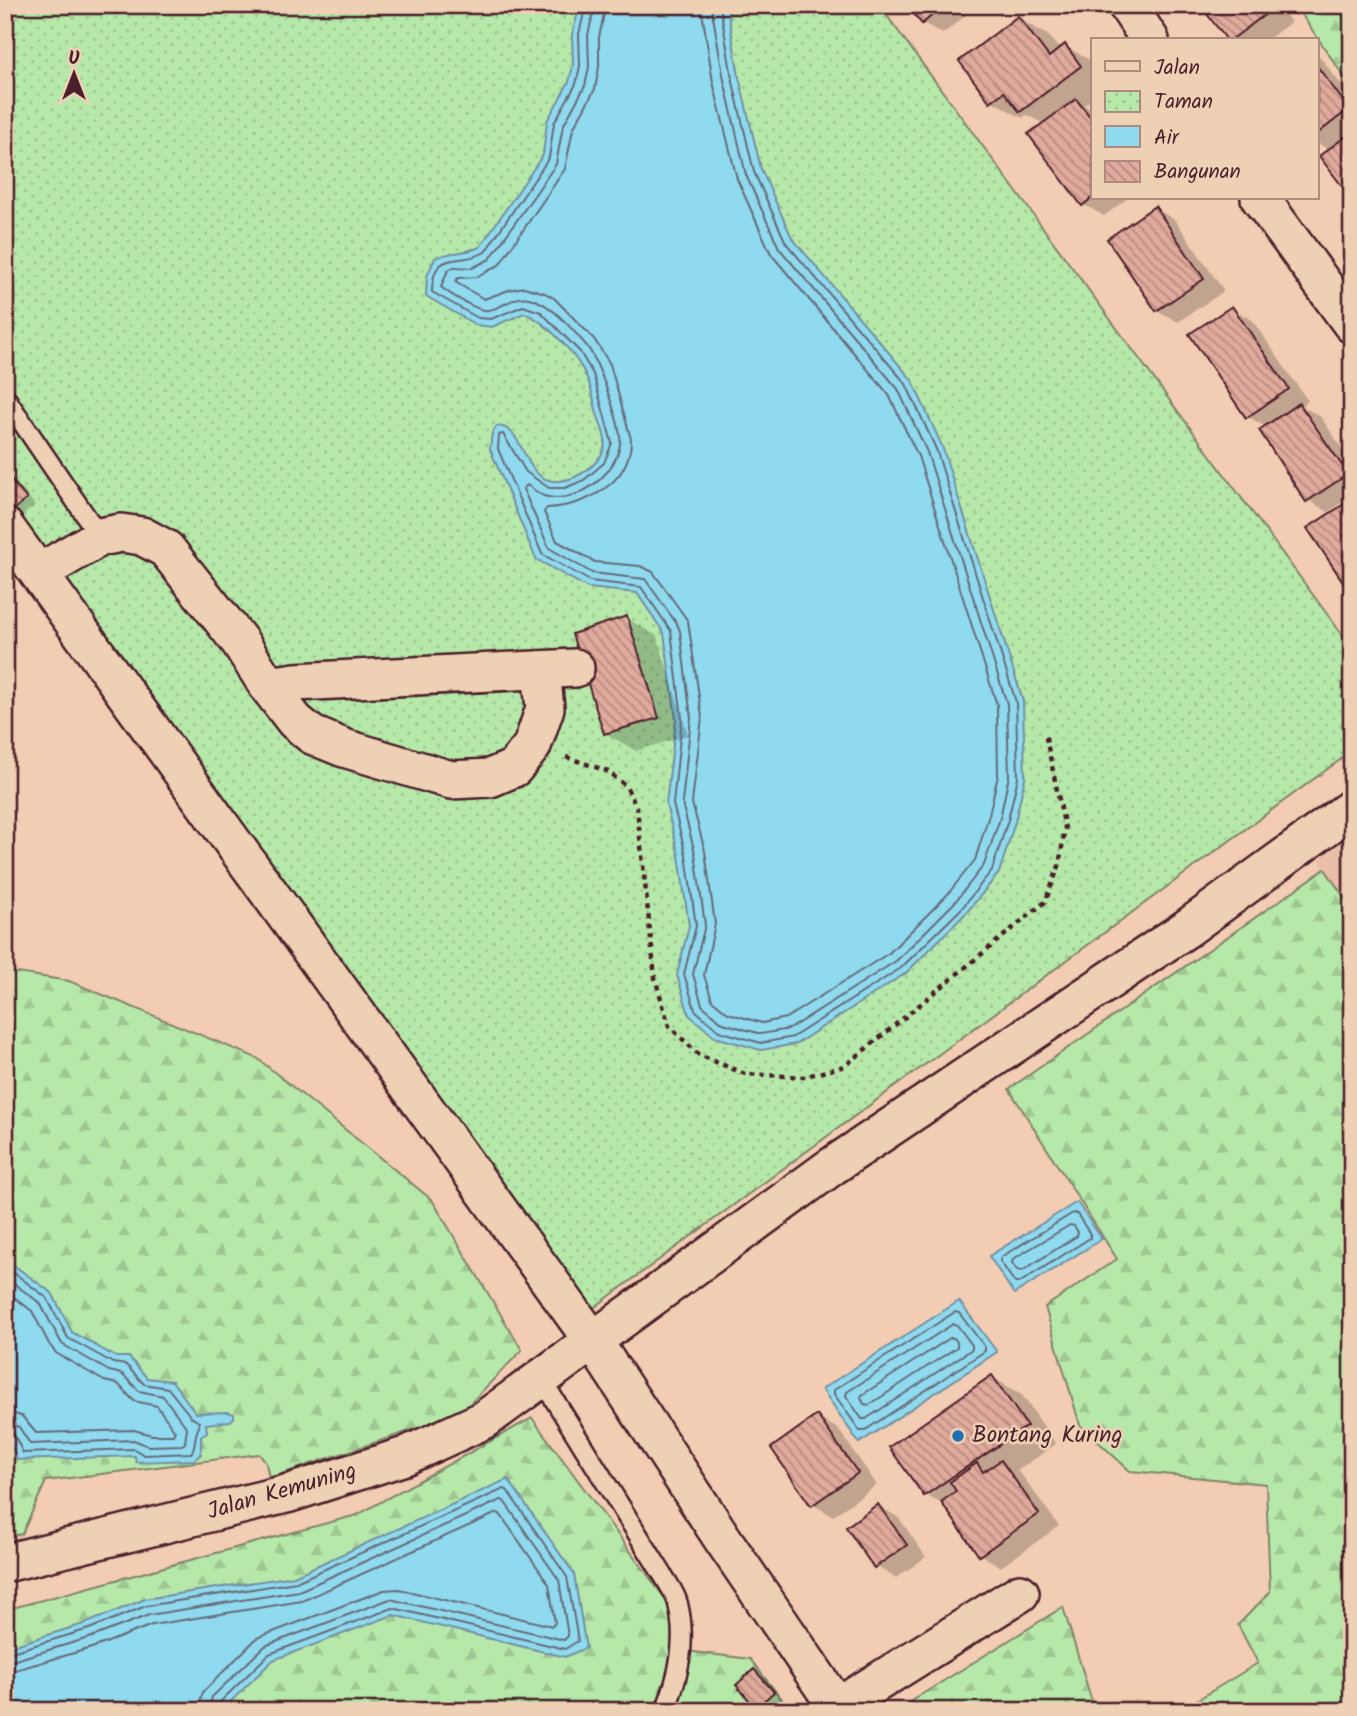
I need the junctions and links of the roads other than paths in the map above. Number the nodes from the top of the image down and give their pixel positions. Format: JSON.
{"nodes":[{"id":1,"x":1127,"y":5,"type":"edge"},
{"id":2,"x":1149,"y":38,"type":"edge"},
{"id":3,"x":1261,"y":200,"type":"edge"},
{"id":4,"x":1352,"y":324,"type":"edge"},
{"id":5,"x":5,"y":397,"type":"edge"},
{"id":6,"x":5,"y":527,"type":"edge"},
{"id":7,"x":100,"y":537,"type":"junction"},
{"id":8,"x":39,"y":573,"type":"junction"},
{"id":9,"x":268,"y":686,"type":"junction"},
{"id":10,"x":1352,"y":808,"type":"edge"},
{"id":11,"x":593,"y":1341,"type":"junction"},
{"id":12,"x":542,"y":1380,"type":"junction"},
{"id":13,"x":5,"y":1563,"type":"edge"},
{"id":14,"x":1020,"y":1592,"type":"dead end"},
{"id":15,"x":839,"y":1709,"type":"edge"},
{"id":16,"x":665,"y":1711,"type":"edge"}],
"edges":[{"from":1,"to":2,"type":"street"},
{"from":3,"to":4,"type":"street"},
{"from":5,"to":7,"type":"lane"},
{"from":6,"to":8,"type":"street"},
{"from":7,"to":8,"type":"street"},
{"from":7,"to":9,"type":"street"},
{"from":8,"to":11,"type":"street"},
{"from":9,"to":9,"type":"street"},
{"from":10,"to":11,"type":"street","name":"Jalan Kemuning"},
{"from":11,"to":12,"type":"street","name":"Jalan Kemuning"},
{"from":11,"to":15,"type":"street"},
{"from":12,"to":13,"type":"street","name":"Jalan Kemuning"},
{"from":12,"to":16,"type":"lane"},
{"from":14,"to":15,"type":"street"}]}
